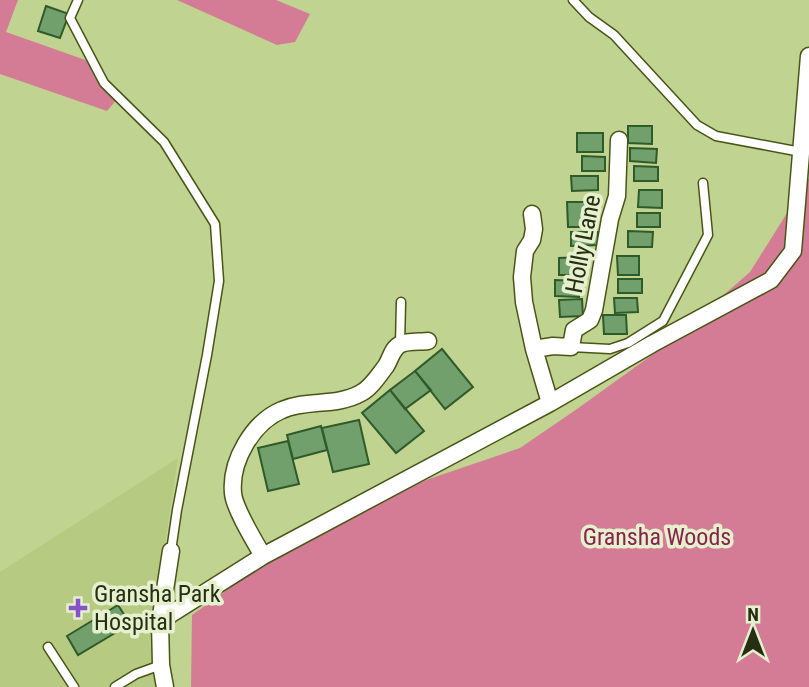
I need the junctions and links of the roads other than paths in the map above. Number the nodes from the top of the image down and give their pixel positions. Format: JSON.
{"nodes":[{"id":1,"x":78,"y":0,"type":"edge"},
{"id":2,"x":573,"y":0,"type":"edge"},
{"id":3,"x":809,"y":56,"type":"edge"},
{"id":4,"x":618,"y":140,"type":"dead end"},
{"id":5,"x":801,"y":152,"type":"junction"},
{"id":6,"x":703,"y":183,"type":"dead end"},
{"id":7,"x":532,"y":214,"type":"dead end"},
{"id":8,"x":801,"y":250,"type":"edge"},
{"id":9,"x":401,"y":302,"type":"dead end"},
{"id":10,"x":428,"y":341,"type":"dead end"},
{"id":11,"x":400,"y":344,"type":"junction"},
{"id":12,"x":571,"y":347,"type":"junction"},
{"id":13,"x":534,"y":349,"type":"junction"},
{"id":14,"x":550,"y":403,"type":"junction"},
{"id":15,"x":171,"y":551,"type":"joint"},
{"id":16,"x":263,"y":556,"type":"junction"},
{"id":17,"x":160,"y":622,"type":"junction"},
{"id":18,"x":48,"y":647,"type":"dead end"},
{"id":19,"x":161,"y":665,"type":"junction"},
{"id":20,"x":74,"y":687,"type":"edge"},
{"id":21,"x":115,"y":687,"type":"edge"},
{"id":22,"x":165,"y":687,"type":"edge"}],
"edges":[{"from":1,"to":15,"type":"lane"},
{"from":2,"to":5,"type":"lane"},
{"from":3,"to":5,"type":"street"},
{"from":4,"to":12,"type":"street","name":"Holly Lane"},
{"from":5,"to":8,"type":"street"},
{"from":6,"to":12,"type":"lane"},
{"from":7,"to":13,"type":"street","name":"Holly Lane"},
{"from":8,"to":14,"type":"street"},
{"from":9,"to":11,"type":"lane"},
{"from":10,"to":11,"type":"street"},
{"from":11,"to":16,"type":"street"},
{"from":12,"to":13,"type":"street"},
{"from":13,"to":14,"type":"street","name":"Holly Lane"},
{"from":14,"to":16,"type":"street"},
{"from":15,"to":17,"type":"street"},
{"from":16,"to":17,"type":"street"},
{"from":17,"to":19,"type":"street"},
{"from":18,"to":20,"type":"lane"},
{"from":19,"to":21,"type":"lane"},
{"from":19,"to":22,"type":"street"}]}
